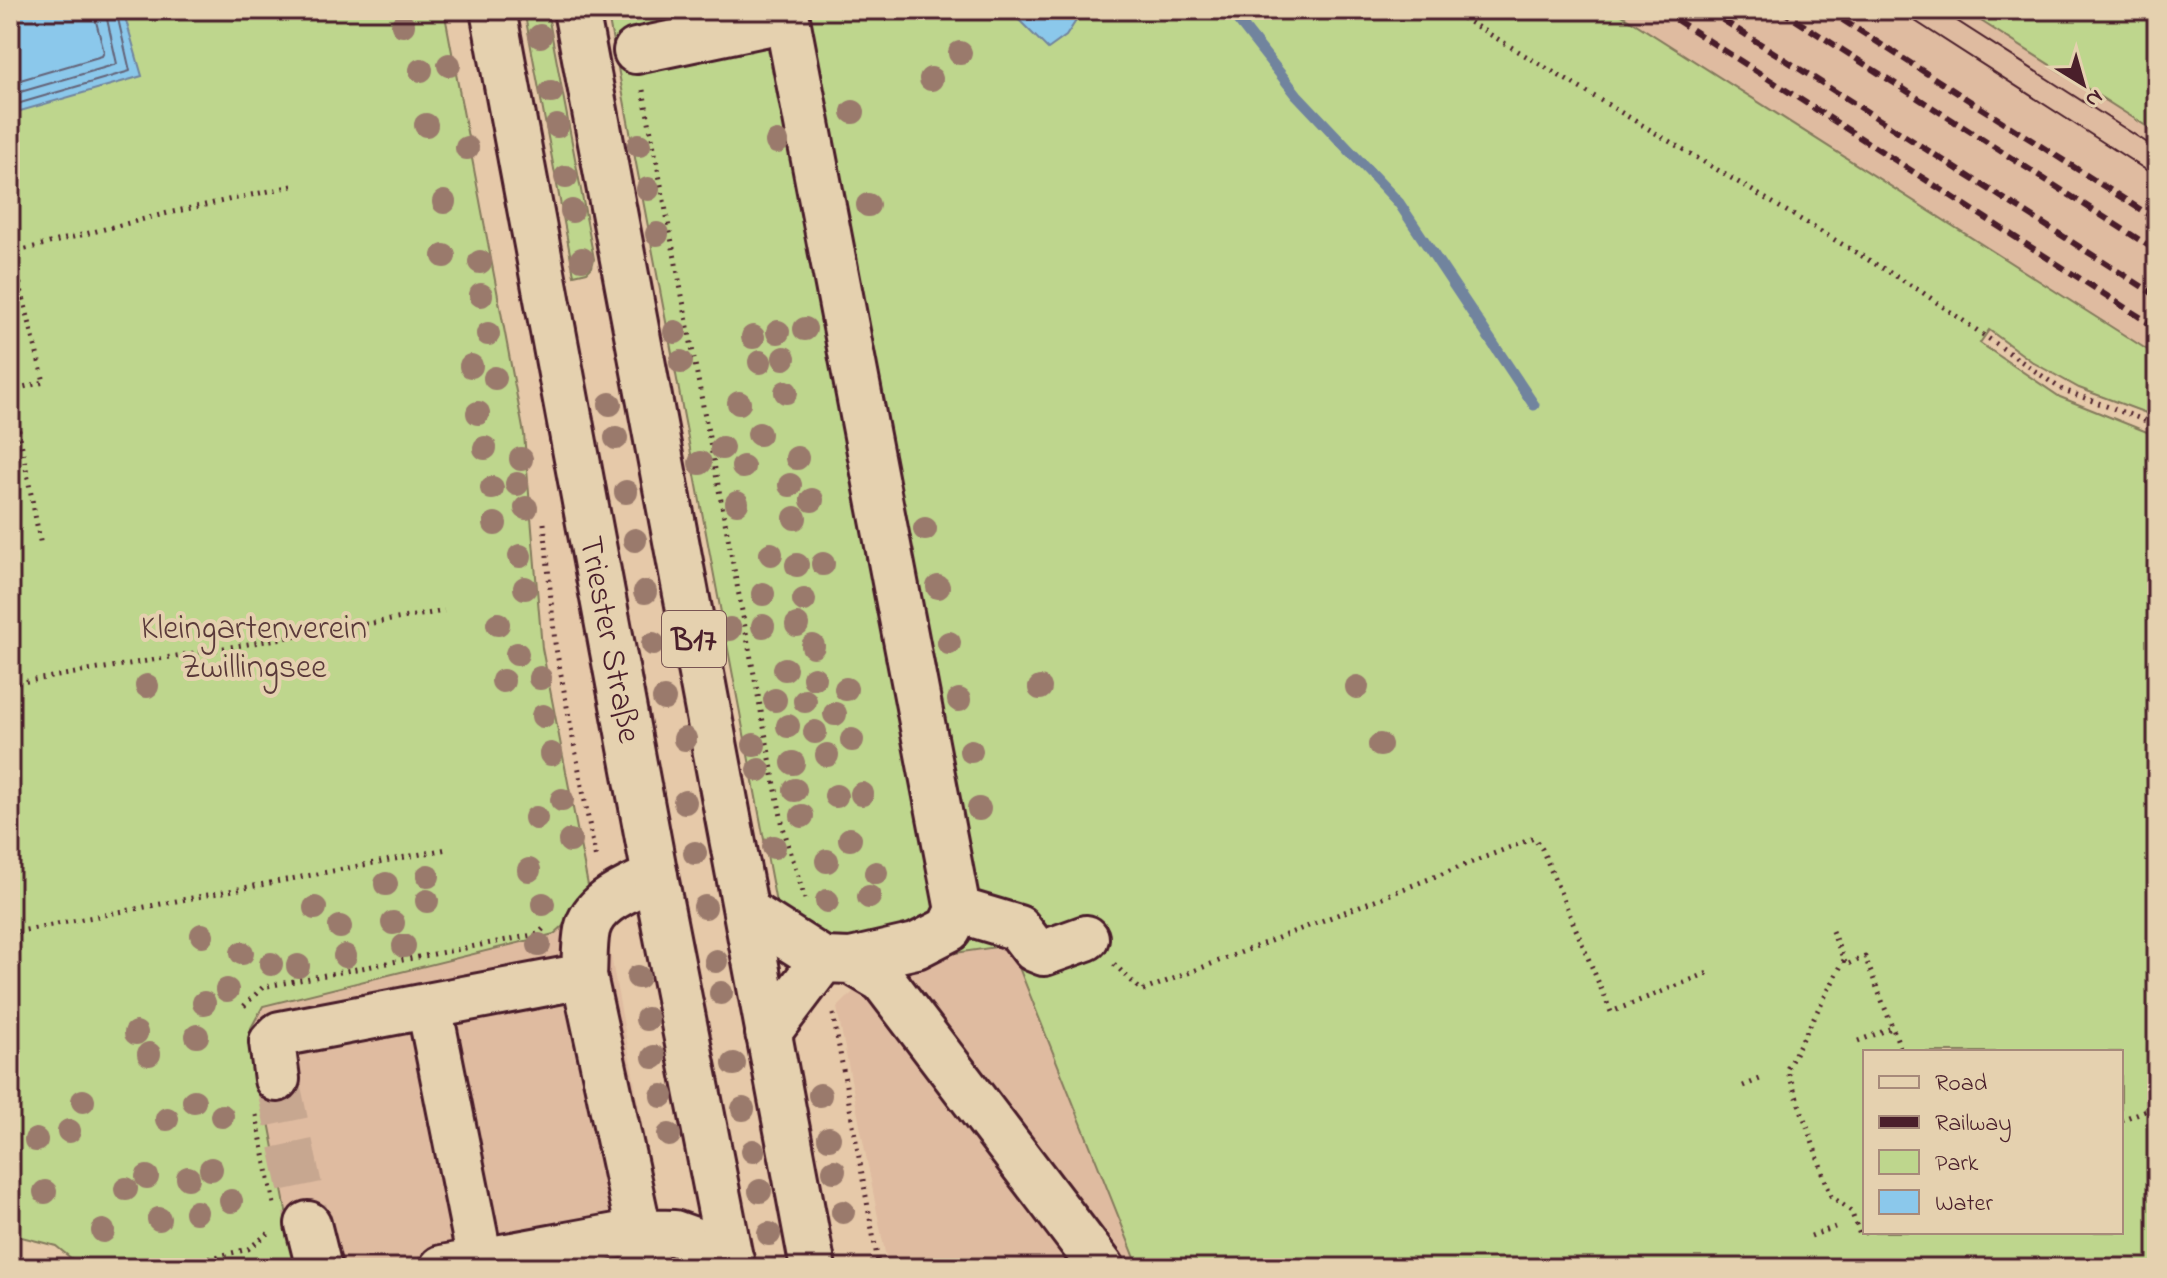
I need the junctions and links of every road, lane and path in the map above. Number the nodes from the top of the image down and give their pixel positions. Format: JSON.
{"nodes":[{"id":1,"x":493,"y":10,"type":"edge"},
{"id":2,"x":576,"y":10,"type":"edge"},
{"id":3,"x":1449,"y":10,"type":"edge"},
{"id":4,"x":636,"y":51,"type":"joint"},
{"id":5,"x":297,"y":185,"type":"dead end"},
{"id":6,"x":11,"y":252,"type":"edge"},
{"id":7,"x":2157,"y":425,"type":"edge"},
{"id":8,"x":543,"y":517,"type":"dead end"},
{"id":9,"x":41,"y":546,"type":"dead end"},
{"id":10,"x":444,"y":611,"type":"dead end"},
{"id":11,"x":10,"y":684,"type":"edge"},
{"id":12,"x":447,"y":849,"type":"dead end"},
{"id":13,"x":593,"y":869,"type":"dead end"},
{"id":14,"x":655,"y":876,"type":"junction"},
{"id":15,"x":806,"y":901,"type":"dead end"},
{"id":16,"x":958,"y":910,"type":"junction"},
{"id":17,"x":746,"y":911,"type":"junction"},
{"id":18,"x":547,"y":925,"type":"dead end"},
{"id":19,"x":1832,"y":931,"type":"dead end"},
{"id":20,"x":10,"y":933,"type":"edge"},
{"id":21,"x":1086,"y":938,"type":"joint"},
{"id":22,"x":1844,"y":960,"type":"junction"},
{"id":23,"x":837,"y":961,"type":"junction"},
{"id":24,"x":1708,"y":973,"type":"dead end"},
{"id":25,"x":584,"y":976,"type":"junction"},
{"id":26,"x":429,"y":1006,"type":"junction"},
{"id":27,"x":236,"y":1015,"type":"dead end"},
{"id":28,"x":1892,"y":1028,"type":"junction"},
{"id":29,"x":768,"y":1033,"type":"junction"},
{"id":30,"x":1858,"y":1041,"type":"dead end"},
{"id":31,"x":1901,"y":1050,"type":"edge"},
{"id":32,"x":1760,"y":1079,"type":"dead end"},
{"id":33,"x":1743,"y":1086,"type":"dead end"},
{"id":34,"x":265,"y":1091,"type":"joint"},
{"id":35,"x":2157,"y":1106,"type":"edge"},
{"id":36,"x":2123,"y":1119,"type":"edge"},
{"id":37,"x":284,"y":1224,"type":"junction"},
{"id":38,"x":1835,"y":1227,"type":"dead end"},
{"id":39,"x":1863,"y":1234,"type":"edge"},
{"id":40,"x":1811,"y":1236,"type":"dead end"},
{"id":41,"x":642,"y":1250,"type":"edge"},
{"id":42,"x":10,"y":1260,"type":"edge"},
{"id":43,"x":461,"y":1264,"type":"edge"},
{"id":44,"x":731,"y":1264,"type":"edge"},
{"id":45,"x":25,"y":1268,"type":"edge"},
{"id":46,"x":170,"y":1268,"type":"edge"},
{"id":47,"x":319,"y":1268,"type":"edge"},
{"id":48,"x":813,"y":1268,"type":"edge"},
{"id":49,"x":879,"y":1268,"type":"edge"},
{"id":50,"x":1102,"y":1268,"type":"edge"}],
"edges":[{"from":1,"to":14,"type":"main road","name":"Triester Straße","number":"B17"},
{"from":2,"to":17,"type":"main road","number":"B17"},
{"from":3,"to":7,"type":"path"},
{"from":4,"to":15,"type":"path"},
{"from":4,"to":16,"type":"main road"},
{"from":5,"to":6,"type":"path"},
{"from":6,"to":9,"type":"path"},
{"from":8,"to":13,"type":"path"},
{"from":10,"to":11,"type":"path"},
{"from":12,"to":20,"type":"path"},
{"from":14,"to":25,"type":"main road"},
{"from":14,"to":44,"type":"main road","name":"Triester Straße","number":"B17"},
{"from":16,"to":21,"type":"main road"},
{"from":16,"to":23,"type":"main road"},
{"from":17,"to":23,"type":"main road"},
{"from":17,"to":29,"type":"main road","number":"B17"},
{"from":18,"to":27,"type":"path"},
{"from":19,"to":22,"type":"path"},
{"from":21,"to":24,"type":"path"},
{"from":22,"to":28,"type":"path"},
{"from":22,"to":39,"type":"path"},
{"from":23,"to":29,"type":"main road"},
{"from":23,"to":49,"type":"path"},
{"from":23,"to":50,"type":"main road"},
{"from":25,"to":26,"type":"main road"},
{"from":25,"to":41,"type":"main road"},
{"from":26,"to":34,"type":"main road"},
{"from":26,"to":43,"type":"main road"},
{"from":28,"to":30,"type":"path"},
{"from":28,"to":31,"type":"path"},
{"from":29,"to":48,"type":"main road","number":"B17"},
{"from":32,"to":33,"type":"path"},
{"from":34,"to":37,"type":"path"},
{"from":35,"to":36,"type":"path"},
{"from":37,"to":46,"type":"path"},
{"from":37,"to":47,"type":"main road"},
{"from":38,"to":40,"type":"path"},
{"from":41,"to":43,"type":"main road"},
{"from":41,"to":44,"type":"main road"},
{"from":42,"to":45,"type":"path"}]}
